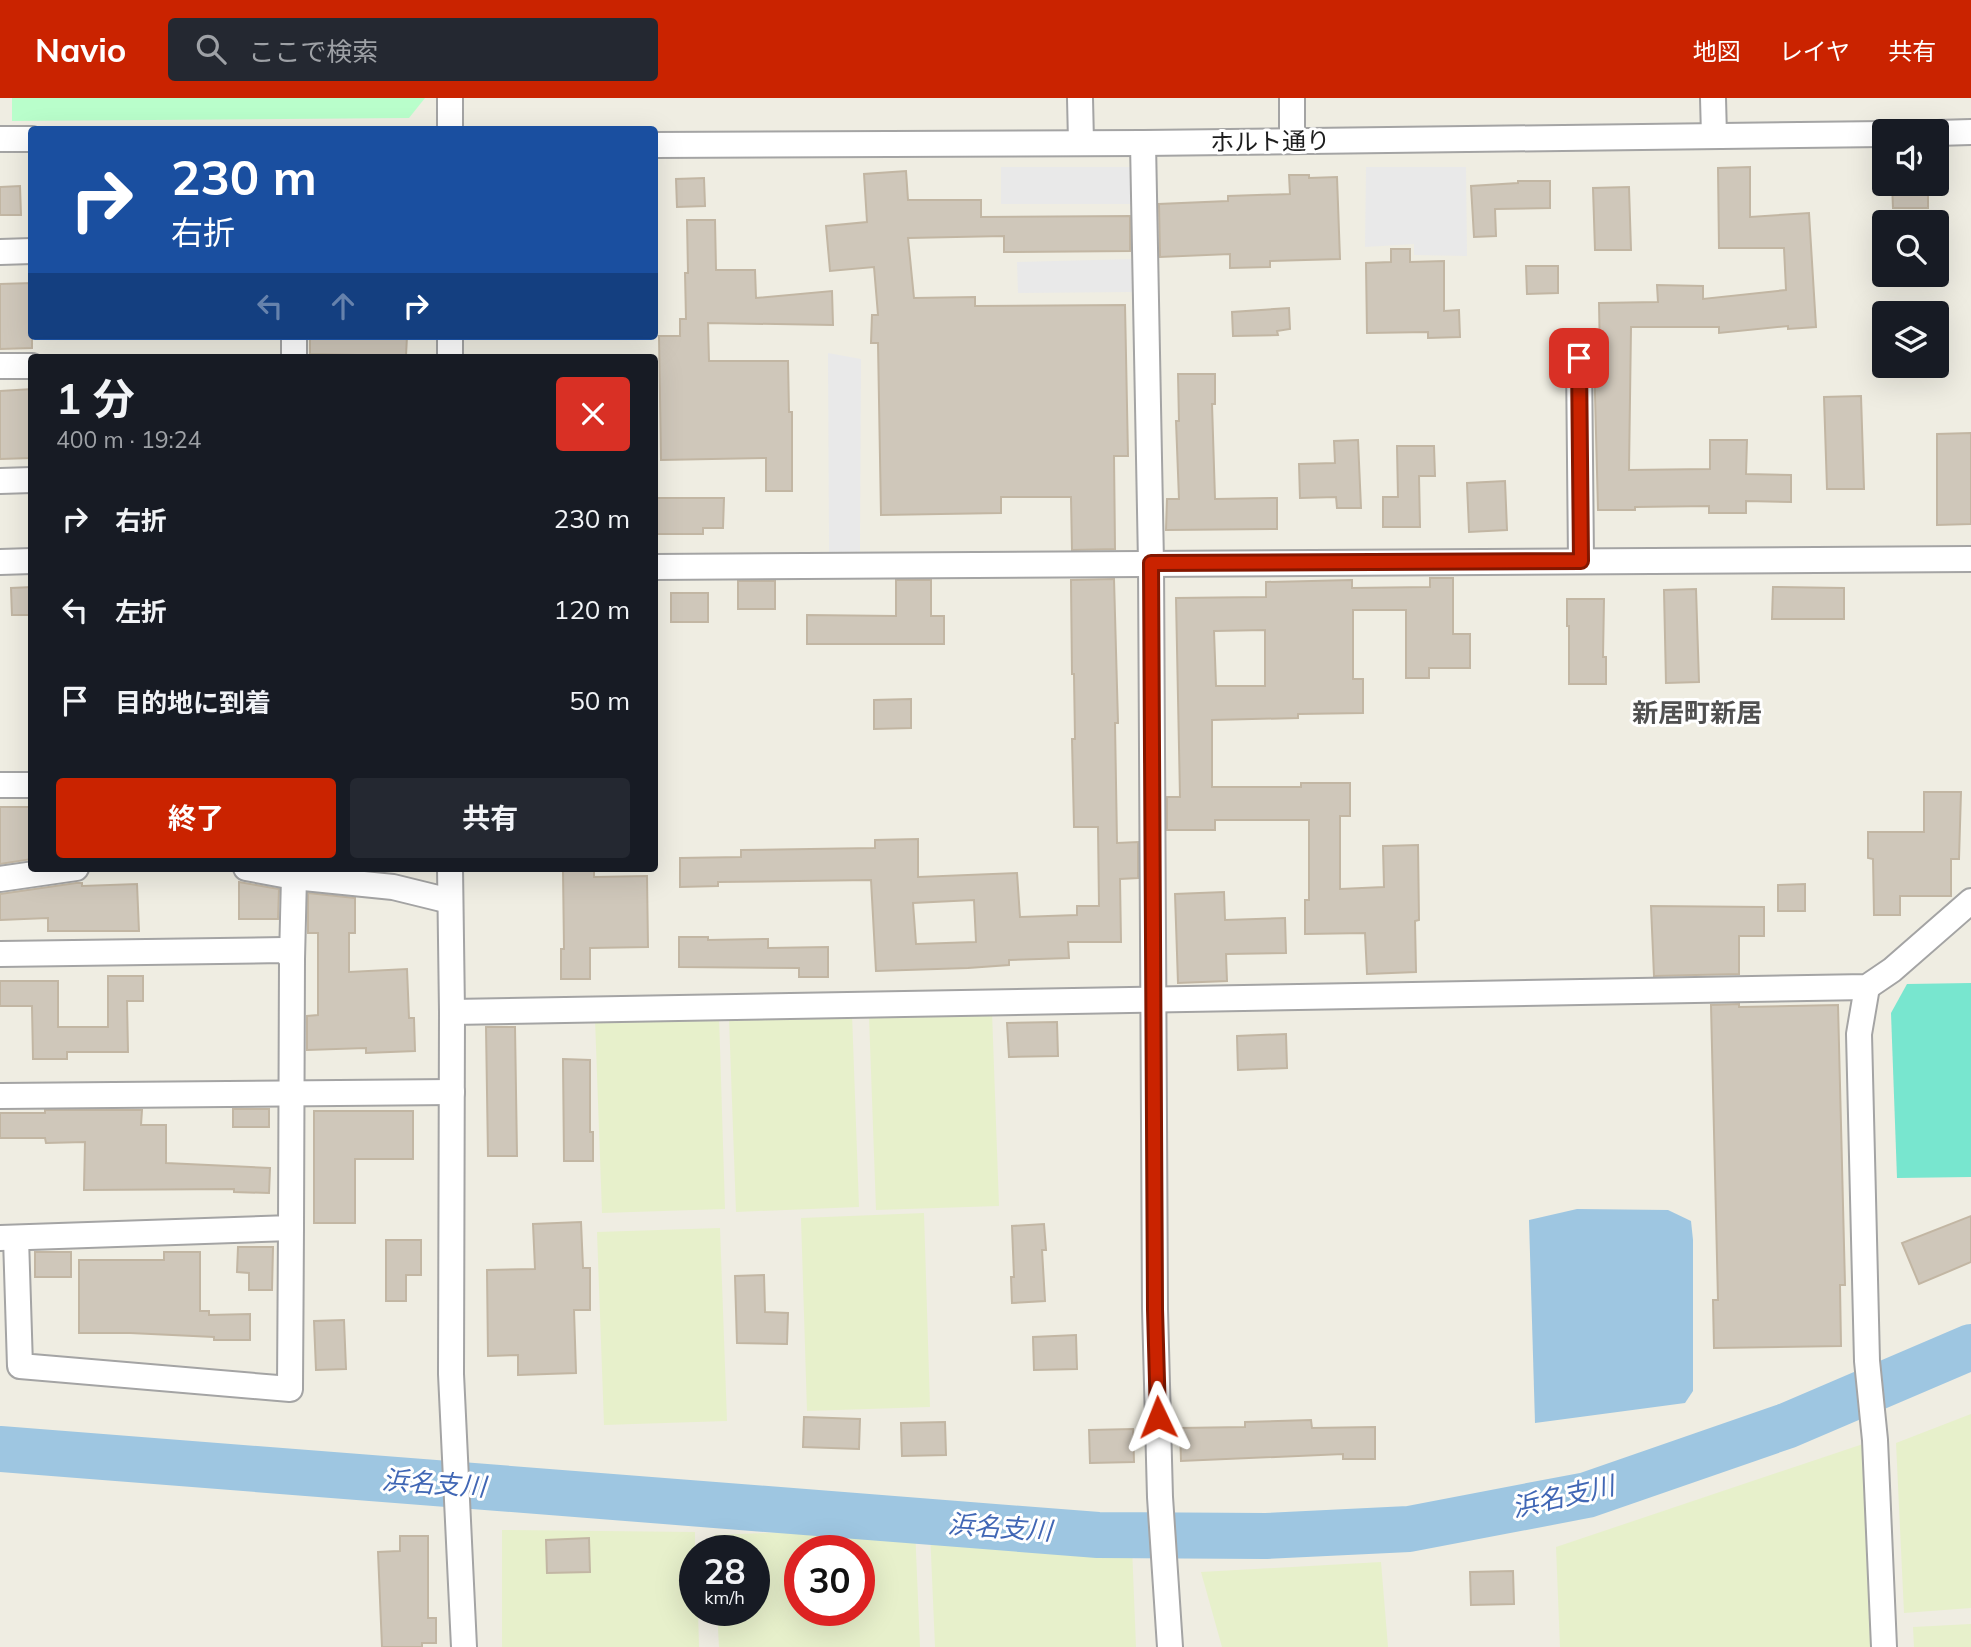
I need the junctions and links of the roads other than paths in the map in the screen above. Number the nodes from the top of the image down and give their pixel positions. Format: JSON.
{"nodes":[{"id":1,"x":450,"y":98,"type":"edge"},
{"id":2,"x":1080,"y":98,"type":"edge"},
{"id":3,"x":1292,"y":98,"type":"edge"},
{"id":4,"x":1713,"y":98,"type":"edge"},
{"id":5,"x":450,"y":126,"type":"edge"},
{"id":6,"x":1971,"y":132,"type":"edge"},
{"id":7,"x":1949,"y":133,"type":"edge"},
{"id":8,"x":1872,"y":134,"type":"edge"},
{"id":9,"x":1714,"y":136,"type":"junction"},
{"id":10,"x":0,"y":139,"type":"edge"},
{"id":11,"x":28,"y":139,"type":"edge"},
{"id":12,"x":1971,"y":139,"type":"edge"},
{"id":13,"x":1292,"y":140,"type":"junction"},
{"id":14,"x":1081,"y":142,"type":"junction"},
{"id":15,"x":1143,"y":143,"type":"junction"},
{"id":16,"x":658,"y":145,"type":"edge"},
{"id":17,"x":28,"y":251,"type":"edge"},
{"id":18,"x":0,"y":252,"type":"edge"},
{"id":19,"x":1579,"y":358,"type":"dead end"},
{"id":20,"x":0,"y":366,"type":"edge"},
{"id":21,"x":28,"y":366,"type":"edge"},
{"id":22,"x":28,"y":480,"type":"edge"},
{"id":23,"x":0,"y":481,"type":"edge"},
{"id":24,"x":1971,"y":559,"type":"edge"},
{"id":25,"x":28,"y":561,"type":"edge"},
{"id":26,"x":1581,"y":561,"type":"junction"},
{"id":27,"x":0,"y":562,"type":"edge"},
{"id":28,"x":1151,"y":563,"type":"junction"},
{"id":29,"x":658,"y":568,"type":"edge"},
{"id":30,"x":0,"y":785,"type":"edge"},
{"id":31,"x":28,"y":785,"type":"edge"},
{"id":32,"x":48,"y":872,"type":"edge"},
{"id":33,"x":267,"y":872,"type":"edge"},
{"id":34,"x":450,"y":872,"type":"edge"},
{"id":35,"x":294,"y":877,"type":"junction"},
{"id":36,"x":0,"y":879,"type":"edge"},
{"id":37,"x":450,"y":901,"type":"junction"},
{"id":38,"x":1971,"y":901,"type":"edge"},
{"id":39,"x":0,"y":954,"type":"edge"},
{"id":40,"x":292,"y":959,"type":"junction"},
{"id":41,"x":1867,"y":987,"type":"junction"},
{"id":42,"x":1155,"y":1000,"type":"junction"},
{"id":43,"x":452,"y":1012,"type":"junction"},
{"id":44,"x":452,"y":1092,"type":"junction"},
{"id":45,"x":291,"y":1093,"type":"junction"},
{"id":46,"x":0,"y":1096,"type":"edge"},
{"id":47,"x":291,"y":1228,"type":"junction"},
{"id":48,"x":8,"y":1238,"type":"edge"},
{"id":49,"x":464,"y":1647,"type":"edge"},
{"id":50,"x":1170,"y":1647,"type":"edge"},
{"id":51,"x":1884,"y":1647,"type":"edge"}],
"edges":[{"from":1,"to":5,"type":"street"},
{"from":2,"to":14,"type":"street"},
{"from":3,"to":13,"type":"street"},
{"from":4,"to":9,"type":"street"},
{"from":6,"to":7,"type":"street"},
{"from":6,"to":12,"type":"street"},
{"from":8,"to":9,"type":"street","name":"ホルト通り"},
{"from":9,"to":13,"type":"street","name":"ホルト通り"},
{"from":10,"to":11,"type":"street"},
{"from":13,"to":15,"type":"street","name":"ホルト通り"},
{"from":14,"to":15,"type":"street","name":"ホルト通り"},
{"from":14,"to":16,"type":"street","name":"ホルト通り"},
{"from":15,"to":28,"type":"street"},
{"from":17,"to":18,"type":"street"},
{"from":19,"to":26,"type":"street"},
{"from":20,"to":21,"type":"street"},
{"from":22,"to":23,"type":"street"},
{"from":24,"to":26,"type":"street"},
{"from":25,"to":27,"type":"street"},
{"from":26,"to":28,"type":"street"},
{"from":28,"to":29,"type":"street"},
{"from":28,"to":42,"type":"street"},
{"from":30,"to":31,"type":"street"},
{"from":32,"to":36,"type":"street"},
{"from":33,"to":35,"type":"street"},
{"from":34,"to":37,"type":"street"},
{"from":35,"to":37,"type":"street"},
{"from":35,"to":40,"type":"street"},
{"from":37,"to":43,"type":"street"},
{"from":38,"to":41,"type":"street"},
{"from":39,"to":40,"type":"street"},
{"from":40,"to":45,"type":"street"},
{"from":41,"to":42,"type":"street"},
{"from":41,"to":51,"type":"street"},
{"from":42,"to":43,"type":"street"},
{"from":42,"to":50,"type":"street"},
{"from":43,"to":44,"type":"street"},
{"from":44,"to":45,"type":"street"},
{"from":44,"to":49,"type":"street"},
{"from":45,"to":46,"type":"street"},
{"from":45,"to":47,"type":"street"},
{"from":47,"to":48,"type":"street"},
{"from":47,"to":48,"type":"street"}]}
